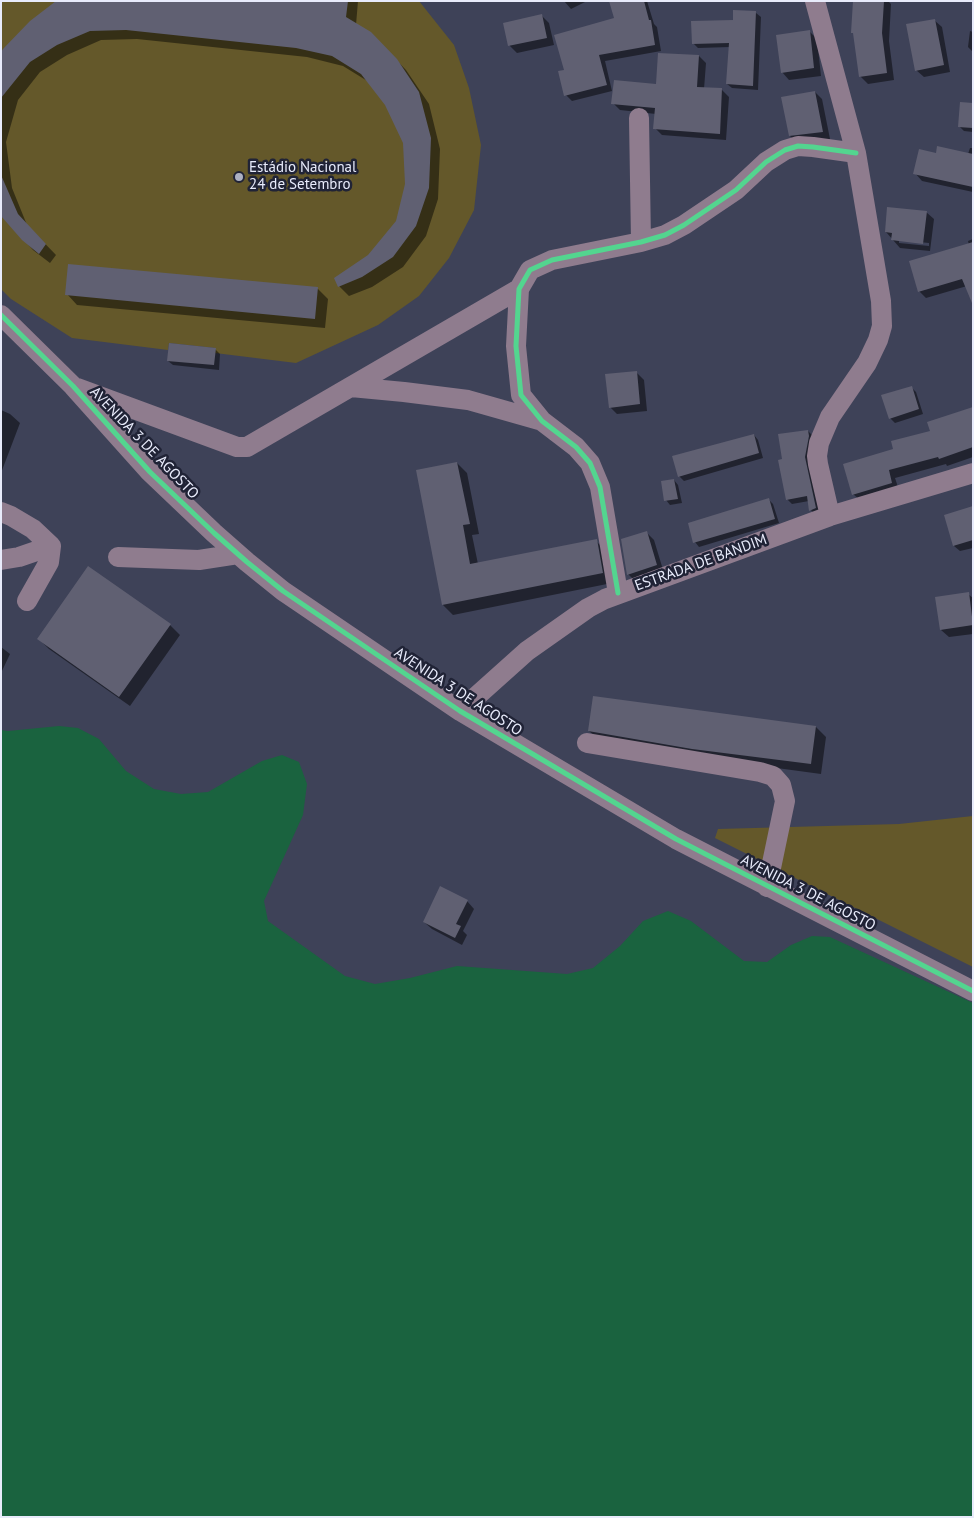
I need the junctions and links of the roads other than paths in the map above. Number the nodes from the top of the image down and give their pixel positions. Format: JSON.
{"nodes":[{"id":1,"x":815,"y":1,"type":"edge"},
{"id":2,"x":639,"y":118,"type":"dead end"},
{"id":3,"x":856,"y":153,"type":"junction"},
{"id":4,"x":641,"y":242,"type":"junction"},
{"id":5,"x":519,"y":288,"type":"junction"},
{"id":6,"x":1,"y":315,"type":"edge"},
{"id":7,"x":73,"y":386,"type":"junction"},
{"id":8,"x":351,"y":387,"type":"junction"},
{"id":9,"x":542,"y":421,"type":"junction"},
{"id":10,"x":973,"y":473,"type":"edge"},
{"id":11,"x":1,"y":512,"type":"edge"},
{"id":12,"x":830,"y":516,"type":"junction"},
{"id":13,"x":51,"y":546,"type":"junction"},
{"id":14,"x":238,"y":554,"type":"junction"},
{"id":15,"x":118,"y":557,"type":"dead end"},
{"id":16,"x":1,"y":560,"type":"edge"},
{"id":17,"x":618,"y":593,"type":"junction"},
{"id":18,"x":27,"y":601,"type":"dead end"},
{"id":19,"x":460,"y":711,"type":"junction"},
{"id":20,"x":587,"y":743,"type":"dead end"},
{"id":21,"x":768,"y":887,"type":"junction"},
{"id":22,"x":973,"y":991,"type":"edge"}],
"edges":[{"from":1,"to":3,"type":"street"},
{"from":2,"to":4,"type":"street"},
{"from":3,"to":4,"type":"street"},
{"from":3,"to":12,"type":"street"},
{"from":4,"to":5,"type":"street"},
{"from":5,"to":8,"type":"street"},
{"from":5,"to":9,"type":"street"},
{"from":6,"to":7,"type":"street","name":"AVENIDA 3 DE AGOSTO"},
{"from":7,"to":8,"type":"street"},
{"from":7,"to":14,"type":"street","name":"AVENIDA 3 DE AGOSTO"},
{"from":8,"to":9,"type":"street"},
{"from":9,"to":17,"type":"street"},
{"from":10,"to":12,"type":"street","name":"ESTRADA DE BANDIM"},
{"from":11,"to":13,"type":"street"},
{"from":12,"to":17,"type":"street","name":"ESTRADA DE BANDIM"},
{"from":13,"to":16,"type":"street"},
{"from":13,"to":18,"type":"street"},
{"from":14,"to":15,"type":"street"},
{"from":14,"to":19,"type":"street","name":"AVENIDA 3 DE AGOSTO"},
{"from":17,"to":19,"type":"street","name":"ESTRADA DE BANDIM"},
{"from":19,"to":21,"type":"street","name":"AVENIDA 3 DE AGOSTO"},
{"from":20,"to":21,"type":"street"},
{"from":21,"to":22,"type":"street","name":"AVENIDA 3 DE AGOSTO"}]}
